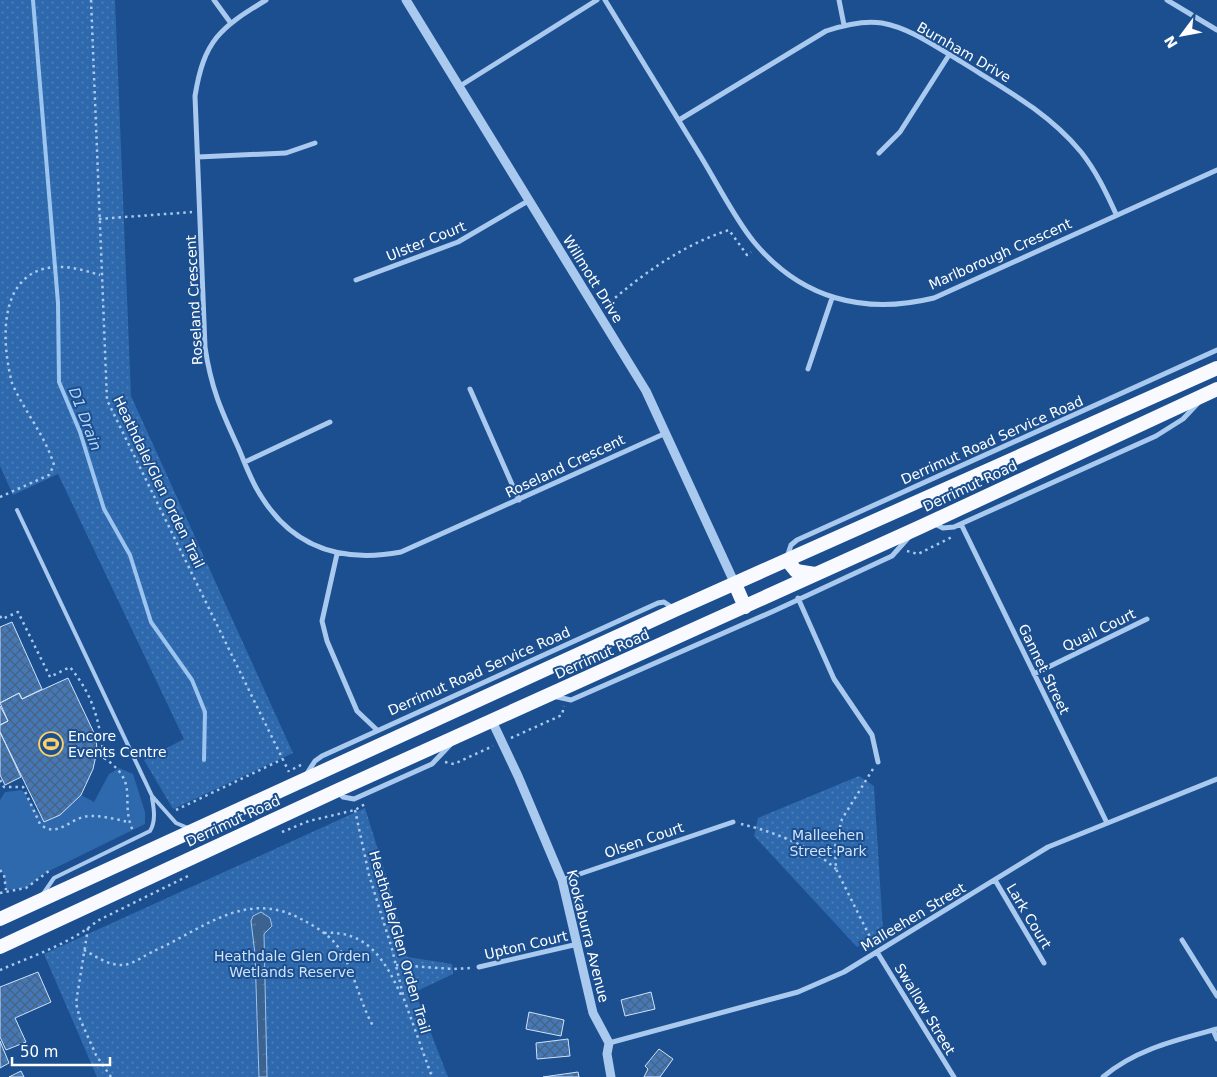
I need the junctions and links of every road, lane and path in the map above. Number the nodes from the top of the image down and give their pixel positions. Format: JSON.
{"nodes":[{"id":1,"x":91,"y":0,"type":"edge"},
{"id":2,"x":214,"y":0,"type":"edge"},
{"id":3,"x":266,"y":0,"type":"edge"},
{"id":4,"x":406,"y":0,"type":"edge"},
{"id":5,"x":597,"y":0,"type":"edge"},
{"id":6,"x":605,"y":0,"type":"edge"},
{"id":7,"x":839,"y":0,"type":"edge"},
{"id":8,"x":1167,"y":0,"type":"edge"},
{"id":9,"x":230,"y":22,"type":"junction"},
{"id":10,"x":844,"y":25,"type":"junction"},
{"id":11,"x":1217,"y":30,"type":"edge"},
{"id":12,"x":949,"y":55,"type":"junction"},
{"id":13,"x":460,"y":86,"type":"junction"},
{"id":14,"x":678,"y":120,"type":"junction"},
{"id":15,"x":315,"y":143,"type":"dead end"},
{"id":16,"x":879,"y":153,"type":"dead end"},
{"id":17,"x":198,"y":157,"type":"junction"},
{"id":18,"x":1217,"y":170,"type":"edge"},
{"id":19,"x":528,"y":201,"type":"junction"},
{"id":20,"x":200,"y":211,"type":"junction"},
{"id":21,"x":1116,"y":214,"type":"junction"},
{"id":22,"x":99,"y":219,"type":"junction"},
{"id":23,"x":758,"y":245,"type":"junction"},
{"id":24,"x":100,"y":275,"type":"junction"},
{"id":25,"x":18,"y":280,"type":"dead end"},
{"id":26,"x":356,"y":280,"type":"dead end"},
{"id":27,"x":832,"y":298,"type":"junction"},
{"id":28,"x":610,"y":302,"type":"dead end"},
{"id":29,"x":1,"y":331,"type":"edge"},
{"id":30,"x":1217,"y":350,"type":"edge"},
{"id":31,"x":1217,"y":368,"type":"edge"},
{"id":32,"x":808,"y":369,"type":"dead end"},
{"id":33,"x":470,"y":389,"type":"dead end"},
{"id":34,"x":1211,"y":393,"type":"edge"},
{"id":35,"x":330,"y":422,"type":"dead end"},
{"id":36,"x":666,"y":433,"type":"junction"},
{"id":37,"x":245,"y":462,"type":"junction"},
{"id":38,"x":931,"y":496,"type":"junction"},
{"id":39,"x":0,"y":497,"type":"edge"},
{"id":40,"x":519,"y":500,"type":"junction"},
{"id":41,"x":961,"y":508,"type":"junction"},
{"id":42,"x":17,"y":510,"type":"dead end"},
{"id":43,"x":961,"y":524,"type":"junction"},
{"id":44,"x":924,"y":525,"type":"junction"},
{"id":45,"x":899,"y":549,"type":"junction"},
{"id":46,"x":337,"y":554,"type":"junction"},
{"id":47,"x":787,"y":560,"type":"junction"},
{"id":48,"x":815,"y":574,"type":"junction"},
{"id":49,"x":734,"y":584,"type":"junction"},
{"id":50,"x":798,"y":598,"type":"junction"},
{"id":51,"x":745,"y":607,"type":"junction"},
{"id":52,"x":675,"y":610,"type":"junction"},
{"id":53,"x":0,"y":616,"type":"edge"},
{"id":54,"x":1147,"y":619,"type":"dead end"},
{"id":55,"x":1034,"y":674,"type":"junction"},
{"id":56,"x":550,"y":695,"type":"junction"},
{"id":57,"x":482,"y":699,"type":"junction"},
{"id":58,"x":492,"y":721,"type":"junction"},
{"id":59,"x":377,"y":730,"type":"junction"},
{"id":60,"x":459,"y":736,"type":"junction"},
{"id":61,"x":283,"y":759,"type":"junction"},
{"id":62,"x":878,"y":762,"type":"joint"},
{"id":63,"x":289,"y":771,"type":"dead end"},
{"id":64,"x":1217,"y":779,"type":"edge"},
{"id":65,"x":0,"y":780,"type":"edge"},
{"id":66,"x":302,"y":781,"type":"junction"},
{"id":67,"x":4,"y":787,"type":"junction"},
{"id":68,"x":0,"y":788,"type":"edge"},
{"id":69,"x":336,"y":791,"type":"junction"},
{"id":70,"x":365,"y":794,"type":"junction"},
{"id":71,"x":152,"y":796,"type":"junction"},
{"id":72,"x":355,"y":810,"type":"junction"},
{"id":73,"x":166,"y":814,"type":"junction"},
{"id":74,"x":128,"y":822,"type":"junction"},
{"id":75,"x":733,"y":822,"type":"joint"},
{"id":76,"x":1107,"y":823,"type":"junction"},
{"id":77,"x":196,"y":828,"type":"junction"},
{"id":78,"x":133,"y":831,"type":"dead end"},
{"id":79,"x":276,"y":835,"type":"dead end"},
{"id":80,"x":836,"y":869,"type":"junction"},
{"id":81,"x":0,"y":870,"type":"edge"},
{"id":82,"x":195,"y":872,"type":"dead end"},
{"id":83,"x":562,"y":880,"type":"junction"},
{"id":84,"x":995,"y":880,"type":"junction"},
{"id":85,"x":6,"y":890,"type":"dead end"},
{"id":86,"x":38,"y":902,"type":"junction"},
{"id":87,"x":0,"y":919,"type":"edge"},
{"id":88,"x":88,"y":928,"type":"junction"},
{"id":89,"x":323,"y":933,"type":"junction"},
{"id":90,"x":1182,"y":940,"type":"dead end"},
{"id":91,"x":2,"y":942,"type":"edge"},
{"id":92,"x":578,"y":944,"type":"junction"},
{"id":93,"x":84,"y":950,"type":"junction"},
{"id":94,"x":877,"y":952,"type":"junction"},
{"id":95,"x":1044,"y":963,"type":"dead end"},
{"id":96,"x":396,"y":965,"type":"junction"},
{"id":97,"x":478,"y":967,"type":"joint"},
{"id":98,"x":0,"y":970,"type":"edge"},
{"id":99,"x":1217,"y":996,"type":"edge"},
{"id":100,"x":405,"y":1003,"type":"junction"},
{"id":101,"x":373,"y":1026,"type":"dead end"},
{"id":102,"x":1215,"y":1029,"type":"edge"},
{"id":103,"x":1217,"y":1040,"type":"edge"},
{"id":104,"x":609,"y":1043,"type":"junction"},
{"id":105,"x":110,"y":1077,"type":"edge"},
{"id":106,"x":432,"y":1077,"type":"edge"},
{"id":107,"x":611,"y":1077,"type":"edge"},
{"id":108,"x":954,"y":1077,"type":"edge"},
{"id":109,"x":1103,"y":1077,"type":"edge"}],
"edges":[{"from":1,"to":22,"type":"path","name":"Heathdale/Glen Orden Trail"},
{"from":2,"to":9,"type":"street"},
{"from":3,"to":9,"type":"street","name":"Roseland Crescent"},
{"from":4,"to":13,"type":"street","name":"Willmott Drive"},
{"from":5,"to":13,"type":"street"},
{"from":6,"to":14,"type":"street","name":"Marlborough Crescent"},
{"from":7,"to":10,"type":"street"},
{"from":8,"to":11,"type":"street"},
{"from":9,"to":17,"type":"street","name":"Roseland Crescent"},
{"from":10,"to":12,"type":"street","name":"Burnham Drive"},
{"from":10,"to":14,"type":"street","name":"Burnham Drive"},
{"from":12,"to":16,"type":"street"},
{"from":12,"to":21,"type":"street","name":"Burnham Drive"},
{"from":13,"to":19,"type":"street","name":"Willmott Drive"},
{"from":14,"to":23,"type":"street","name":"Marlborough Crescent"},
{"from":15,"to":17,"type":"street"},
{"from":17,"to":20,"type":"street","name":"Roseland Crescent"},
{"from":18,"to":21,"type":"street","name":"Marlborough Crescent"},
{"from":19,"to":26,"type":"street","name":"Ulster Court"},
{"from":19,"to":36,"type":"street","name":"Willmott Drive"},
{"from":20,"to":22,"type":"path"},
{"from":20,"to":37,"type":"street","name":"Roseland Crescent"},
{"from":21,"to":27,"type":"street","name":"Marlborough Crescent"},
{"from":22,"to":24,"type":"path","name":"Heathdale/Glen Orden Trail"},
{"from":23,"to":27,"type":"street","name":"Marlborough Crescent"},
{"from":23,"to":28,"type":"path"},
{"from":24,"to":25,"type":"path"},
{"from":24,"to":61,"type":"path","name":"Heathdale/Glen Orden Trail"},
{"from":27,"to":32,"type":"street"},
{"from":29,"to":39,"type":"path"},
{"from":30,"to":47,"type":"street","name":"Derrimut Road Service Road"},
{"from":31,"to":38,"type":"highway","name":"Derrimut Road"},
{"from":33,"to":40,"type":"street"},
{"from":34,"to":41,"type":"highway","name":"Derrimut Road"},
{"from":34,"to":43,"type":"street"},
{"from":35,"to":37,"type":"street"},
{"from":36,"to":40,"type":"street","name":"Roseland Crescent"},
{"from":36,"to":49,"type":"street","name":"Willmott Drive"},
{"from":37,"to":46,"type":"street","name":"Roseland Crescent"},
{"from":38,"to":41,"type":"highway"},
{"from":38,"to":47,"type":"highway","name":"Derrimut Road"},
{"from":40,"to":46,"type":"street","name":"Roseland Crescent"},
{"from":41,"to":44,"type":"highway","name":"Derrimut Road"},
{"from":42,"to":71,"type":"lane"},
{"from":43,"to":44,"type":"street"},
{"from":43,"to":45,"type":"path"},
{"from":43,"to":55,"type":"street","name":"Gannet Street"},
{"from":44,"to":45,"type":"street"},
{"from":44,"to":48,"type":"highway","name":"Derrimut Road"},
{"from":45,"to":50,"type":"street"},
{"from":46,"to":59,"type":"street"},
{"from":47,"to":48,"type":"highway"},
{"from":47,"to":49,"type":"highway","name":"Derrimut Road"},
{"from":48,"to":51,"type":"highway","name":"Derrimut Road"},
{"from":49,"to":51,"type":"highway"},
{"from":49,"to":52,"type":"highway","name":"Derrimut Road"},
{"from":50,"to":56,"type":"street"},
{"from":50,"to":62,"type":"street"},
{"from":51,"to":56,"type":"highway","name":"Derrimut Road"},
{"from":52,"to":57,"type":"highway","name":"Derrimut Road"},
{"from":52,"to":59,"type":"street","name":"Derrimut Road Service Road"},
{"from":53,"to":74,"type":"path"},
{"from":54,"to":55,"type":"street","name":"Quail Court"},
{"from":55,"to":76,"type":"street","name":"Gannet Street"},
{"from":56,"to":58,"type":"highway","name":"Derrimut Road"},
{"from":57,"to":58,"type":"highway"},
{"from":57,"to":66,"type":"highway","name":"Derrimut Road"},
{"from":58,"to":60,"type":"highway","name":"Derrimut Road"},
{"from":58,"to":83,"type":"street","name":"Kookaburra Avenue"},
{"from":59,"to":66,"type":"street","name":"Derrimut Road Service Road"},
{"from":60,"to":69,"type":"highway","name":"Derrimut Road"},
{"from":60,"to":70,"type":"street"},
{"from":61,"to":63,"type":"path","name":"Heathdale/Glen Orden Trail"},
{"from":61,"to":73,"type":"path"},
{"from":62,"to":80,"type":"path"},
{"from":64,"to":76,"type":"street","name":"Malleehen Street"},
{"from":65,"to":67,"type":"path"},
{"from":66,"to":77,"type":"highway","name":"Derrimut Road"},
{"from":67,"to":68,"type":"path"},
{"from":67,"to":74,"type":"path"},
{"from":69,"to":70,"type":"street"},
{"from":69,"to":91,"type":"highway","name":"Derrimut Road"},
{"from":70,"to":72,"type":"path"},
{"from":71,"to":73,"type":"lane"},
{"from":71,"to":86,"type":"lane"},
{"from":72,"to":79,"type":"path"},
{"from":72,"to":96,"type":"path","name":"Heathdale/Glen Orden Trail"},
{"from":73,"to":77,"type":"lane"},
{"from":74,"to":78,"type":"path"},
{"from":75,"to":80,"type":"path"},
{"from":75,"to":83,"type":"street","name":"Olsen Court"},
{"from":76,"to":84,"type":"street","name":"Malleehen Street"},
{"from":77,"to":86,"type":"highway","name":"Derrimut Road"},
{"from":80,"to":94,"type":"path"},
{"from":81,"to":85,"type":"path"},
{"from":82,"to":88,"type":"path"},
{"from":83,"to":92,"type":"street","name":"Kookaburra Avenue"},
{"from":84,"to":94,"type":"street","name":"Malleehen Street"},
{"from":84,"to":95,"type":"street","name":"Lark Court"},
{"from":86,"to":87,"type":"highway","name":"Derrimut Road"},
{"from":88,"to":93,"type":"path"},
{"from":88,"to":98,"type":"path"},
{"from":89,"to":93,"type":"path"},
{"from":89,"to":100,"type":"path"},
{"from":89,"to":101,"type":"path"},
{"from":90,"to":99,"type":"street"},
{"from":92,"to":97,"type":"street","name":"Upton Court"},
{"from":92,"to":104,"type":"street","name":"Kookaburra Avenue"},
{"from":93,"to":105,"type":"path"},
{"from":94,"to":104,"type":"street","name":"Malleehen Street"},
{"from":94,"to":108,"type":"street","name":"Swallow Street"},
{"from":96,"to":97,"type":"path"},
{"from":96,"to":100,"type":"path","name":"Heathdale/Glen Orden Trail"},
{"from":100,"to":106,"type":"path","name":"Heathdale/Glen Orden Trail"},
{"from":102,"to":103,"type":"street"},
{"from":102,"to":109,"type":"street"},
{"from":104,"to":107,"type":"street","name":"Kookaburra Avenue"}]}
